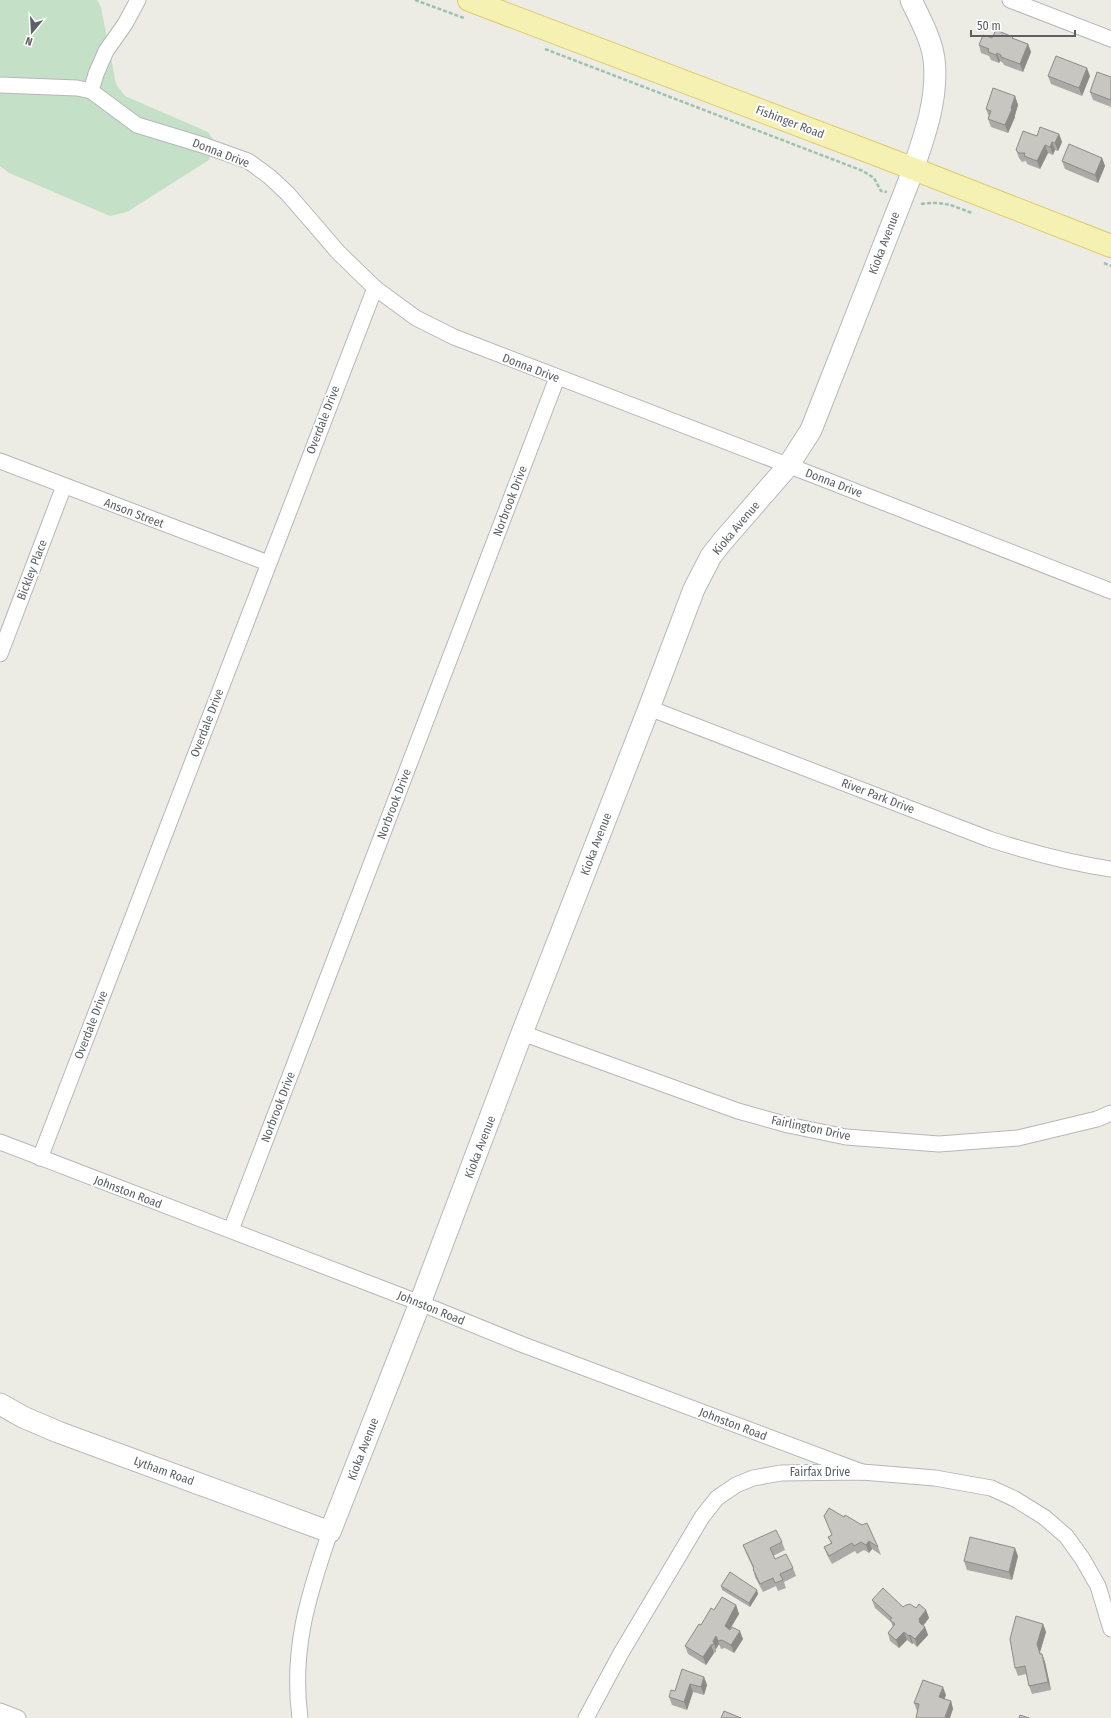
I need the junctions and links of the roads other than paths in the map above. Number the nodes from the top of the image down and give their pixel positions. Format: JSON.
{"nodes":[{"id":1,"x":138,"y":0,"type":"edge"},
{"id":2,"x":911,"y":0,"type":"edge"},
{"id":3,"x":1010,"y":0,"type":"edge"},
{"id":4,"x":467,"y":10,"type":"edge"},
{"id":5,"x":1111,"y":39,"type":"edge"},
{"id":6,"x":0,"y":85,"type":"edge"},
{"id":7,"x":92,"y":91,"type":"junction"},
{"id":8,"x":913,"y":168,"type":"junction"},
{"id":9,"x":1105,"y":253,"type":"edge"},
{"id":10,"x":375,"y":288,"type":"junction"},
{"id":11,"x":557,"y":378,"type":"junction"},
{"id":12,"x":0,"y":461,"type":"edge"},
{"id":13,"x":788,"y":466,"type":"junction"},
{"id":14,"x":64,"y":486,"type":"junction"},
{"id":15,"x":268,"y":564,"type":"junction"},
{"id":16,"x":1111,"y":591,"type":"edge"},
{"id":17,"x":0,"y":654,"type":"edge"},
{"id":18,"x":649,"y":708,"type":"junction"},
{"id":19,"x":1111,"y":868,"type":"edge"},
{"id":20,"x":522,"y":1033,"type":"junction"},
{"id":21,"x":1111,"y":1113,"type":"edge"},
{"id":22,"x":0,"y":1142,"type":"edge"},
{"id":23,"x":40,"y":1158,"type":"junction"},
{"id":24,"x":231,"y":1230,"type":"junction"},
{"id":25,"x":420,"y":1303,"type":"junction"},
{"id":26,"x":0,"y":1404,"type":"edge"},
{"id":27,"x":862,"y":1472,"type":"junction"},
{"id":28,"x":330,"y":1532,"type":"junction"},
{"id":29,"x":1111,"y":1629,"type":"edge"},
{"id":30,"x":0,"y":1711,"type":"edge"},
{"id":31,"x":18,"y":1718,"type":"edge"},
{"id":32,"x":300,"y":1718,"type":"edge"},
{"id":33,"x":586,"y":1718,"type":"edge"}],
"edges":[{"from":1,"to":7,"type":"street"},
{"from":2,"to":8,"type":"street","name":"Kioka Avenue"},
{"from":3,"to":5,"type":"street"},
{"from":4,"to":8,"type":"main road","name":"Fishinger Road"},
{"from":6,"to":7,"type":"street","name":"Donna Drive"},
{"from":7,"to":10,"type":"street","name":"Donna Drive"},
{"from":8,"to":9,"type":"main road","name":"Fishinger Road"},
{"from":8,"to":13,"type":"street","name":"Kioka Avenue"},
{"from":10,"to":11,"type":"street","name":"Donna Drive"},
{"from":10,"to":15,"type":"street","name":"Overdale Drive"},
{"from":11,"to":13,"type":"street","name":"Donna Drive"},
{"from":11,"to":24,"type":"street","name":"Norbrook Drive"},
{"from":12,"to":14,"type":"street","name":"Anson Street"},
{"from":13,"to":16,"type":"street","name":"Donna Drive"},
{"from":13,"to":18,"type":"street","name":"Kioka Avenue"},
{"from":14,"to":15,"type":"street","name":"Anson Street"},
{"from":14,"to":17,"type":"street","name":"Bickley Place"},
{"from":15,"to":23,"type":"street","name":"Overdale Drive"},
{"from":18,"to":19,"type":"street","name":"River Park Drive"},
{"from":18,"to":20,"type":"street","name":"Kioka Avenue"},
{"from":20,"to":21,"type":"street","name":"Fairlington Drive"},
{"from":20,"to":25,"type":"street","name":"Kioka Avenue"},
{"from":22,"to":23,"type":"street","name":"Johnston Road"},
{"from":23,"to":24,"type":"street","name":"Johnston Road"},
{"from":24,"to":25,"type":"street","name":"Johnston Road"},
{"from":25,"to":27,"type":"street","name":"Johnston Road"},
{"from":25,"to":28,"type":"street","name":"Kioka Avenue"},
{"from":26,"to":28,"type":"street","name":"Lytham Road"},
{"from":27,"to":29,"type":"street","name":"Fairfax Drive"},
{"from":27,"to":33,"type":"street","name":"Fairfax Drive"},
{"from":28,"to":32,"type":"street","name":"Kioka Avenue"},
{"from":30,"to":31,"type":"street"}]}
